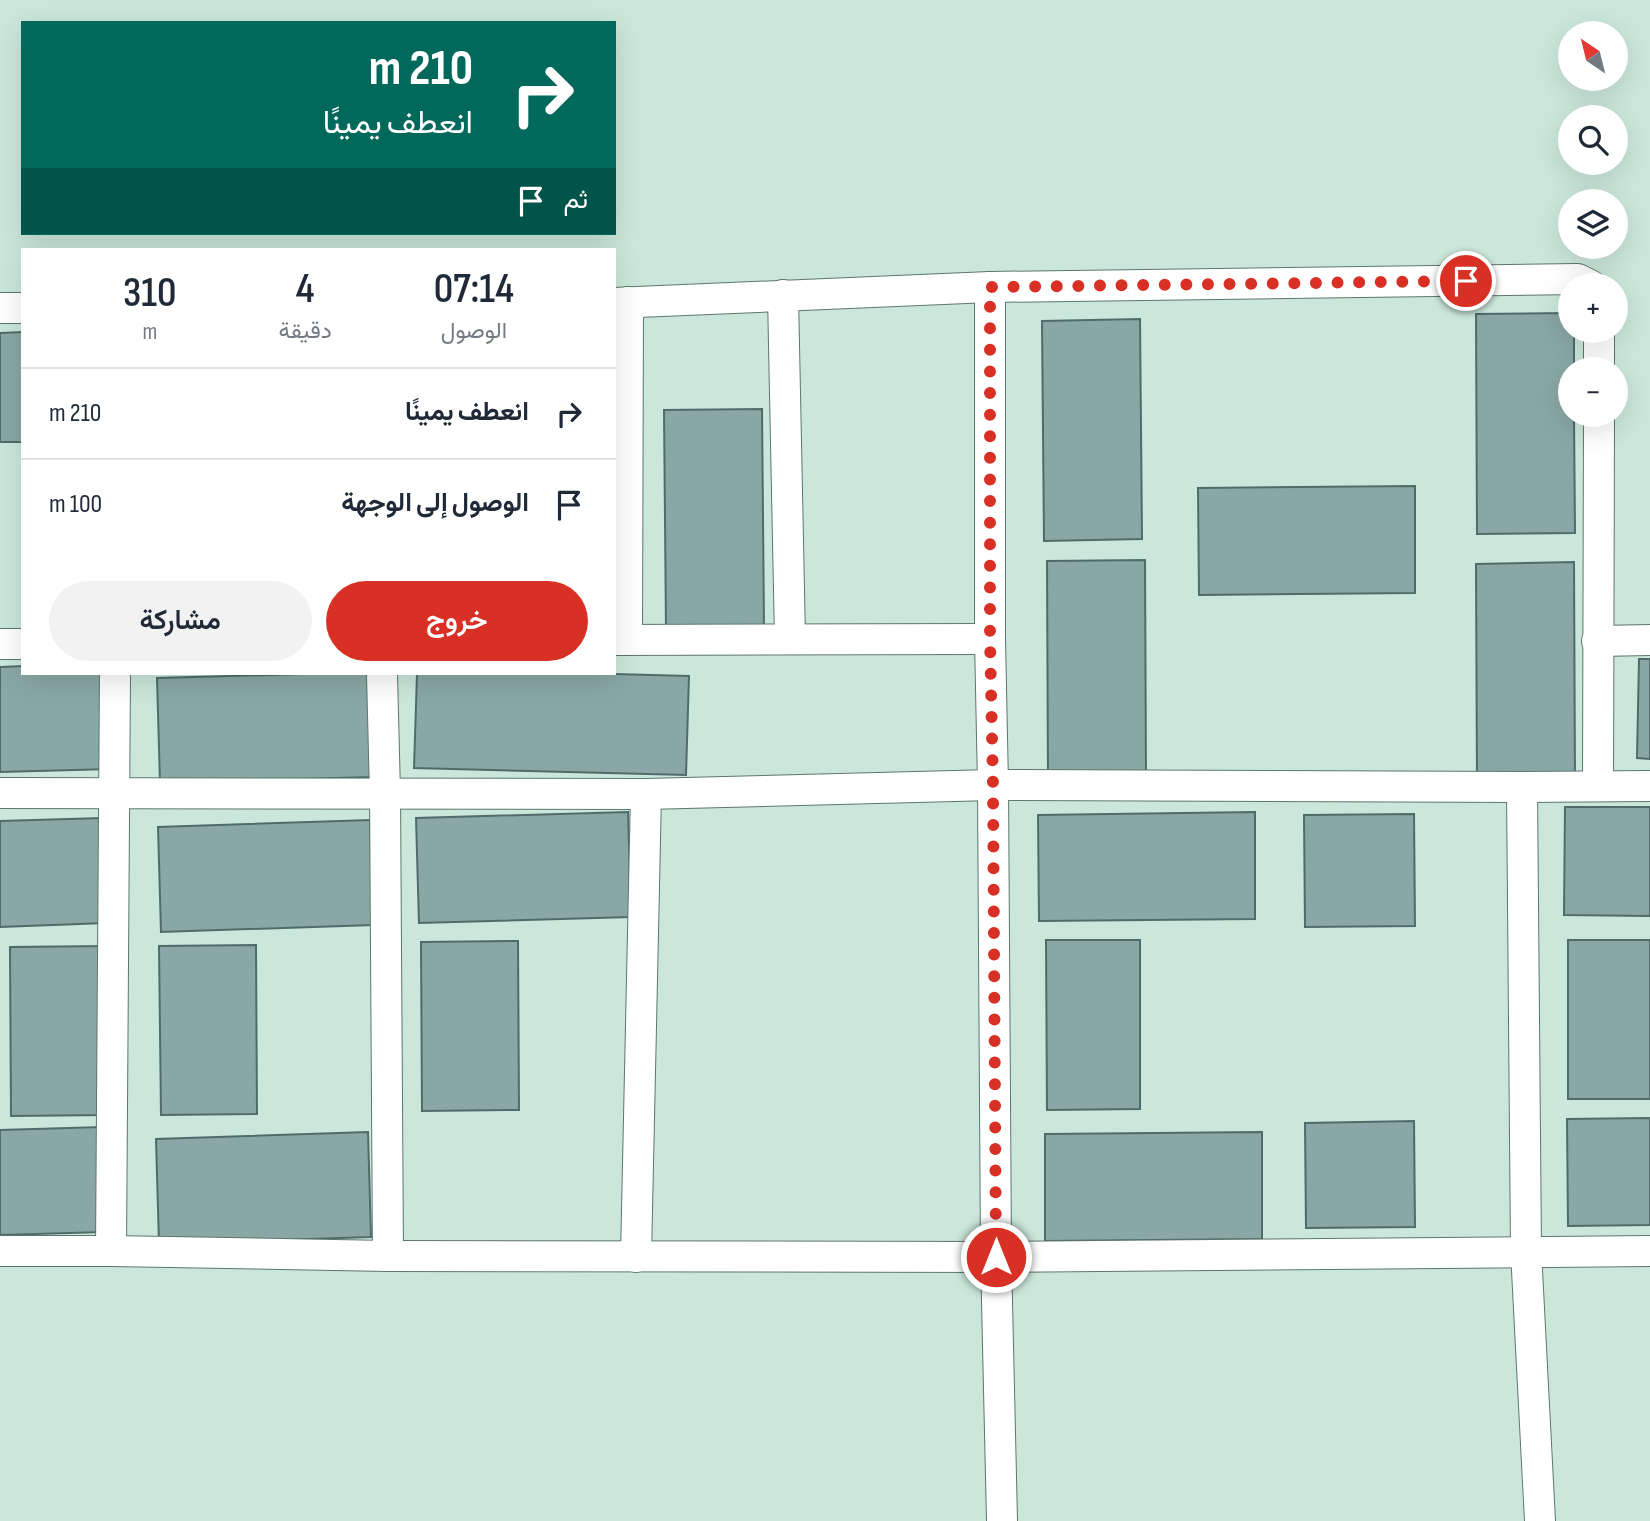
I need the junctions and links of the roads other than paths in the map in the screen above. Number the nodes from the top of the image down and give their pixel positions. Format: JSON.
{"nodes":[{"id":1,"x":1558,"y":279,"type":"edge"},
{"id":2,"x":990,"y":287,"type":"junction"},
{"id":3,"x":783,"y":295,"type":"junction"},
{"id":4,"x":621,"y":302,"type":"edge"},
{"id":5,"x":0,"y":308,"type":"edge"},
{"id":6,"x":21,"y":308,"type":"edge"},
{"id":7,"x":1598,"y":427,"type":"edge"},
{"id":8,"x":790,"y":639,"type":"junction"},
{"id":9,"x":990,"y":639,"type":"junction"},
{"id":10,"x":620,"y":640,"type":"edge"},
{"id":11,"x":1650,"y":640,"type":"edge"},
{"id":12,"x":1597,"y":641,"type":"junction"},
{"id":13,"x":21,"y":644,"type":"edge"},
{"id":14,"x":0,"y":645,"type":"edge"},
{"id":15,"x":115,"y":675,"type":"edge"},
{"id":16,"x":382,"y":675,"type":"edge"},
{"id":17,"x":993,"y":785,"type":"junction"},
{"id":18,"x":1598,"y":786,"type":"junction"},
{"id":19,"x":1650,"y":786,"type":"edge"},
{"id":20,"x":1522,"y":787,"type":"junction"},
{"id":21,"x":115,"y":792,"type":"junction"},
{"id":22,"x":0,"y":793,"type":"edge"},
{"id":23,"x":384,"y":793,"type":"junction"},
{"id":24,"x":646,"y":794,"type":"junction"},
{"id":25,"x":0,"y":1251,"type":"edge"},
{"id":26,"x":111,"y":1251,"type":"junction"},
{"id":27,"x":1526,"y":1251,"type":"junction"},
{"id":28,"x":1650,"y":1251,"type":"edge"},
{"id":29,"x":388,"y":1256,"type":"junction"},
{"id":30,"x":636,"y":1257,"type":"junction"},
{"id":31,"x":996,"y":1257,"type":"junction"},
{"id":32,"x":1002,"y":1521,"type":"edge"},
{"id":33,"x":1540,"y":1521,"type":"edge"}],
"edges":[{"from":1,"to":2,"type":"street"},
{"from":2,"to":3,"type":"street"},
{"from":2,"to":9,"type":"street"},
{"from":3,"to":4,"type":"street"},
{"from":3,"to":8,"type":"street"},
{"from":4,"to":10,"type":"street"},
{"from":5,"to":6,"type":"street"},
{"from":7,"to":12,"type":"street"},
{"from":8,"to":9,"type":"street"},
{"from":8,"to":10,"type":"street"},
{"from":9,"to":17,"type":"street"},
{"from":11,"to":12,"type":"street"},
{"from":12,"to":18,"type":"street"},
{"from":13,"to":14,"type":"street"},
{"from":15,"to":21,"type":"street"},
{"from":16,"to":23,"type":"street"},
{"from":17,"to":20,"type":"street"},
{"from":17,"to":24,"type":"street"},
{"from":17,"to":31,"type":"street"},
{"from":18,"to":19,"type":"street"},
{"from":18,"to":20,"type":"street"},
{"from":20,"to":27,"type":"street"},
{"from":21,"to":22,"type":"street"},
{"from":21,"to":23,"type":"street"},
{"from":21,"to":26,"type":"street"},
{"from":23,"to":24,"type":"street"},
{"from":23,"to":29,"type":"street"},
{"from":24,"to":30,"type":"street"},
{"from":25,"to":26,"type":"street"},
{"from":26,"to":29,"type":"street"},
{"from":27,"to":28,"type":"street"},
{"from":27,"to":31,"type":"street"},
{"from":27,"to":33,"type":"street"},
{"from":29,"to":30,"type":"street"},
{"from":30,"to":31,"type":"street"},
{"from":31,"to":32,"type":"street"}]}
